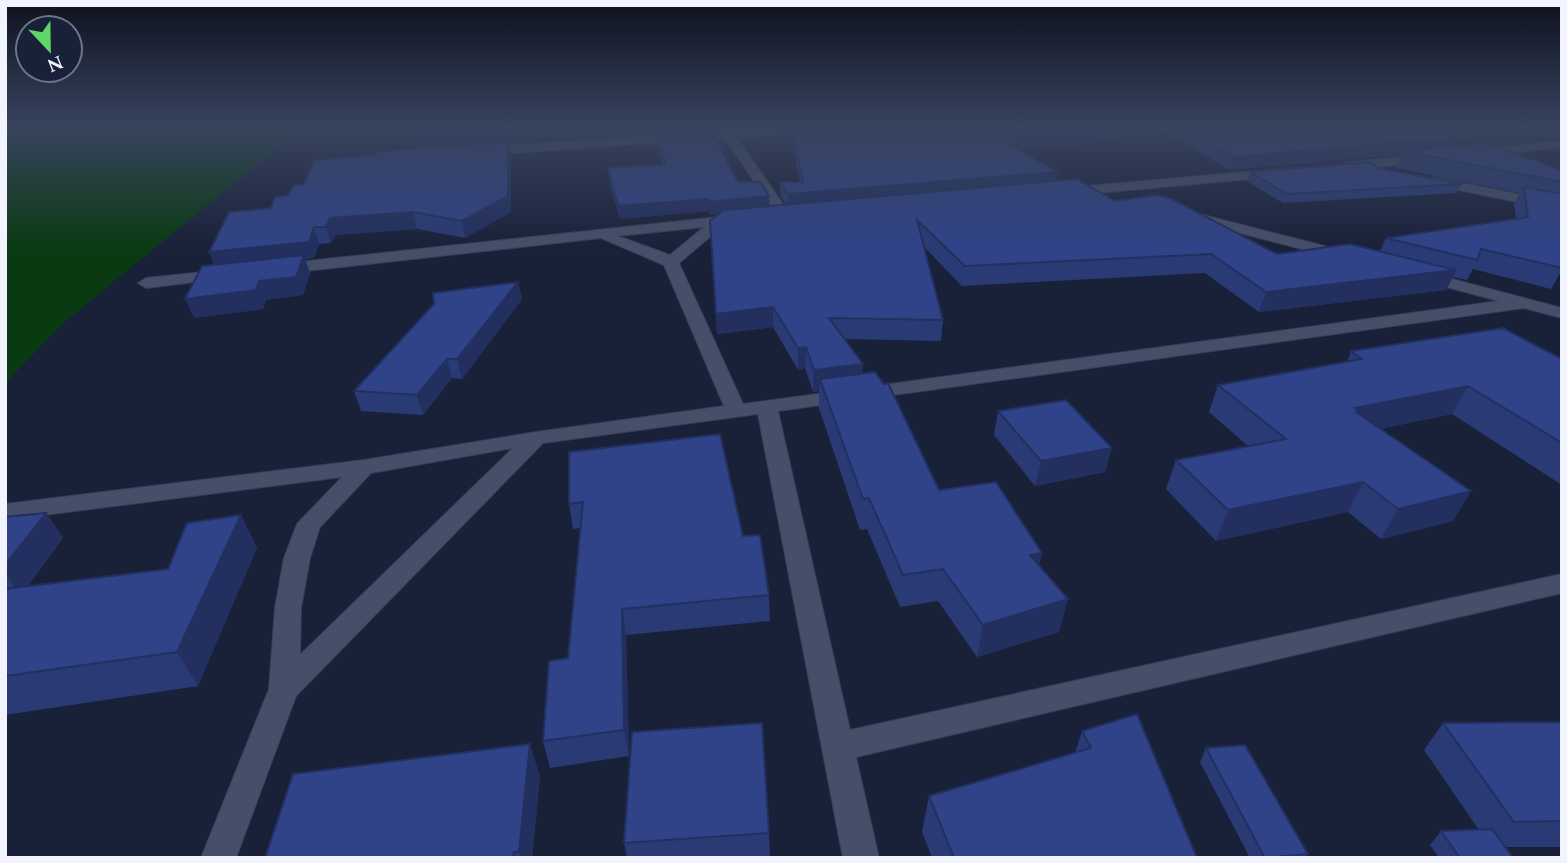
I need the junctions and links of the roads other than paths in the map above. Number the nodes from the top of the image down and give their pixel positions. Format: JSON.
{"nodes":[{"id":1,"x":752,"y":168,"type":"edge"},
{"id":2,"x":1366,"y":168,"type":"edge"},
{"id":3,"x":1300,"y":171,"type":"edge"},
{"id":4,"x":1093,"y":190,"type":"junction"},
{"id":5,"x":1053,"y":193,"type":"edge"},
{"id":6,"x":1133,"y":200,"type":"edge"},
{"id":7,"x":1562,"y":207,"type":"edge"},
{"id":8,"x":1174,"y":211,"type":"edge"},
{"id":9,"x":784,"y":214,"type":"edge"},
{"id":10,"x":746,"y":218,"type":"edge"},
{"id":11,"x":720,"y":221,"type":"junction"},
{"id":12,"x":591,"y":235,"type":"junction"},
{"id":13,"x":1362,"y":260,"type":"edge"},
{"id":14,"x":671,"y":262,"type":"junction"},
{"id":15,"x":258,"y":271,"type":"edge"},
{"id":16,"x":1403,"y":271,"type":"edge"},
{"id":17,"x":230,"y":274,"type":"edge"},
{"id":18,"x":146,"y":283,"type":"dead end"},
{"id":19,"x":1524,"y":303,"type":"junction"},
{"id":20,"x":1562,"y":313,"type":"edge"},
{"id":21,"x":767,"y":406,"type":"junction"},
{"id":22,"x":736,"y":410,"type":"junction"},
{"id":23,"x":536,"y":438,"type":"junction"},
{"id":24,"x":364,"y":467,"type":"junction"},
{"id":25,"x":5,"y":512,"type":"edge"},
{"id":26,"x":1562,"y":583,"type":"edge"},
{"id":27,"x":284,"y":689,"type":"junction"},
{"id":28,"x":838,"y":747,"type":"junction"},
{"id":29,"x":218,"y":858,"type":"edge"},
{"id":30,"x":861,"y":858,"type":"edge"}],
"edges":[{"from":1,"to":9,"type":"street"},
{"from":2,"to":7,"type":"street"},
{"from":3,"to":4,"type":"street"},
{"from":4,"to":5,"type":"street"},
{"from":4,"to":6,"type":"street"},
{"from":8,"to":13,"type":"street"},
{"from":10,"to":11,"type":"street"},
{"from":11,"to":12,"type":"street"},
{"from":11,"to":14,"type":"street"},
{"from":12,"to":14,"type":"street"},
{"from":12,"to":15,"type":"street"},
{"from":14,"to":22,"type":"street"},
{"from":16,"to":19,"type":"street"},
{"from":17,"to":18,"type":"street"},
{"from":19,"to":20,"type":"street"},
{"from":19,"to":21,"type":"street"},
{"from":21,"to":22,"type":"street"},
{"from":21,"to":28,"type":"street"},
{"from":22,"to":23,"type":"street"},
{"from":23,"to":24,"type":"street"},
{"from":23,"to":27,"type":"street"},
{"from":24,"to":25,"type":"street"},
{"from":24,"to":27,"type":"street"},
{"from":26,"to":28,"type":"street"},
{"from":27,"to":29,"type":"street"},
{"from":28,"to":30,"type":"street"}]}
